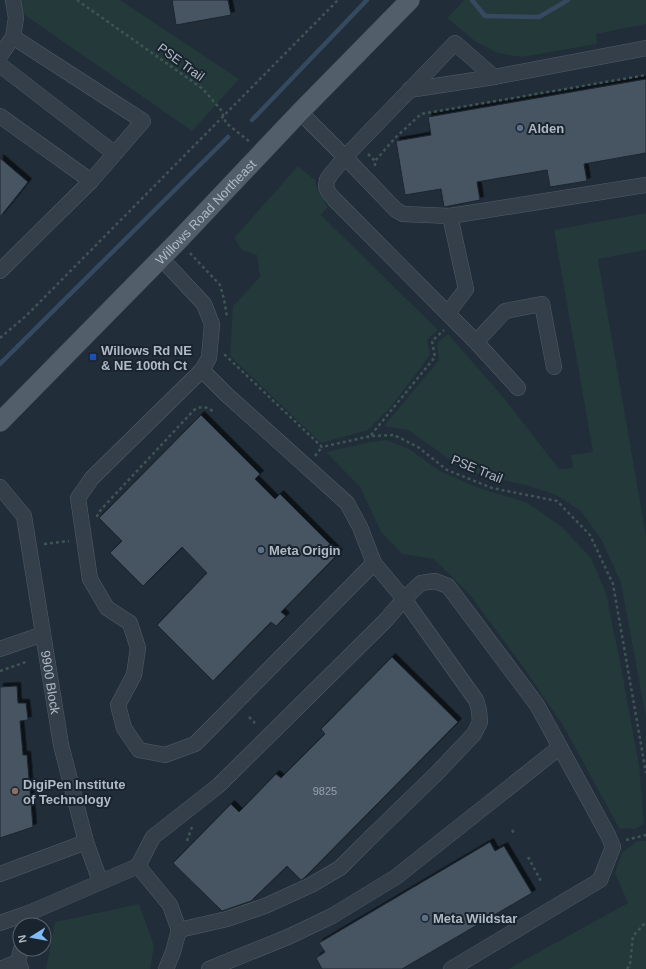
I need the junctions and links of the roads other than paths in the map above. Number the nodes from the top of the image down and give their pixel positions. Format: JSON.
{"nodes":[{"id":1,"x":13,"y":0,"type":"edge"},
{"id":2,"x":410,"y":0,"type":"edge"},
{"id":3,"x":13,"y":37,"type":"junction"},
{"id":4,"x":646,"y":48,"type":"edge"},
{"id":5,"x":0,"y":56,"type":"edge"},
{"id":6,"x":0,"y":65,"type":"edge"},
{"id":7,"x":494,"y":77,"type":"junction"},
{"id":8,"x":409,"y":90,"type":"junction"},
{"id":9,"x":300,"y":112,"type":"junction"},
{"id":10,"x":0,"y":116,"type":"edge"},
{"id":11,"x":114,"y":153,"type":"junction"},
{"id":12,"x":345,"y":157,"type":"junction"},
{"id":13,"x":91,"y":181,"type":"junction"},
{"id":14,"x":646,"y":185,"type":"edge"},
{"id":15,"x":450,"y":216,"type":"junction"},
{"id":16,"x":161,"y":258,"type":"junction"},
{"id":17,"x":0,"y":271,"type":"edge"},
{"id":18,"x":448,"y":313,"type":"junction"},
{"id":19,"x":476,"y":342,"type":"junction"},
{"id":20,"x":554,"y":367,"type":"dead end"},
{"id":21,"x":202,"y":370,"type":"junction"},
{"id":22,"x":518,"y":388,"type":"dead end"},
{"id":23,"x":0,"y":422,"type":"edge"},
{"id":24,"x":0,"y":487,"type":"edge"},
{"id":25,"x":374,"y":563,"type":"junction"},
{"id":26,"x":404,"y":599,"type":"junction"},
{"id":27,"x":43,"y":634,"type":"junction"},
{"id":28,"x":0,"y":649,"type":"edge"},
{"id":29,"x":560,"y":747,"type":"junction"},
{"id":30,"x":86,"y":842,"type":"junction"},
{"id":31,"x":138,"y":866,"type":"junction"},
{"id":32,"x":0,"y":874,"type":"edge"},
{"id":33,"x":100,"y":881,"type":"junction"},
{"id":34,"x":31,"y":917,"type":"edge"},
{"id":35,"x":12,"y":921,"type":"edge"},
{"id":36,"x":0,"y":923,"type":"edge"},
{"id":37,"x":179,"y":930,"type":"junction"},
{"id":38,"x":20,"y":960,"type":"edge"},
{"id":39,"x":0,"y":969,"type":"edge"},
{"id":40,"x":166,"y":969,"type":"edge"},
{"id":41,"x":209,"y":969,"type":"edge"},
{"id":42,"x":451,"y":969,"type":"edge"}],
"edges":[{"from":1,"to":3,"type":"lane"},
{"from":2,"to":9,"type":"main road","name":"Willows Road Northeast"},
{"from":3,"to":5,"type":"lane"},
{"from":3,"to":11,"type":"lane"},
{"from":4,"to":7,"type":"lane"},
{"from":6,"to":11,"type":"lane"},
{"from":7,"to":8,"type":"lane"},
{"from":7,"to":8,"type":"lane"},
{"from":8,"to":12,"type":"lane"},
{"from":9,"to":12,"type":"lane"},
{"from":9,"to":16,"type":"main road","name":"Willows Road Northeast"},
{"from":10,"to":13,"type":"lane"},
{"from":11,"to":13,"type":"lane"},
{"from":12,"to":15,"type":"lane"},
{"from":12,"to":18,"type":"lane"},
{"from":13,"to":17,"type":"lane"},
{"from":14,"to":15,"type":"lane"},
{"from":15,"to":18,"type":"lane"},
{"from":16,"to":21,"type":"lane"},
{"from":16,"to":23,"type":"main road","name":"Willows Road Northeast"},
{"from":18,"to":19,"type":"lane"},
{"from":19,"to":20,"type":"lane"},
{"from":19,"to":22,"type":"lane"},
{"from":21,"to":25,"type":"lane"},
{"from":21,"to":25,"type":"lane"},
{"from":24,"to":27,"type":"lane","name":"9900 Block"},
{"from":25,"to":26,"type":"lane"},
{"from":26,"to":29,"type":"lane"},
{"from":26,"to":31,"type":"lane"},
{"from":26,"to":37,"type":"lane"},
{"from":27,"to":28,"type":"lane"},
{"from":27,"to":30,"type":"lane","name":"9900 Block"},
{"from":29,"to":41,"type":"lane"},
{"from":29,"to":42,"type":"lane"},
{"from":30,"to":32,"type":"lane"},
{"from":30,"to":33,"type":"lane","name":"9900 Block"},
{"from":31,"to":33,"type":"lane"},
{"from":31,"to":37,"type":"lane"},
{"from":33,"to":34,"type":"lane"},
{"from":35,"to":36,"type":"lane"},
{"from":37,"to":40,"type":"lane"},
{"from":38,"to":39,"type":"lane"}]}
